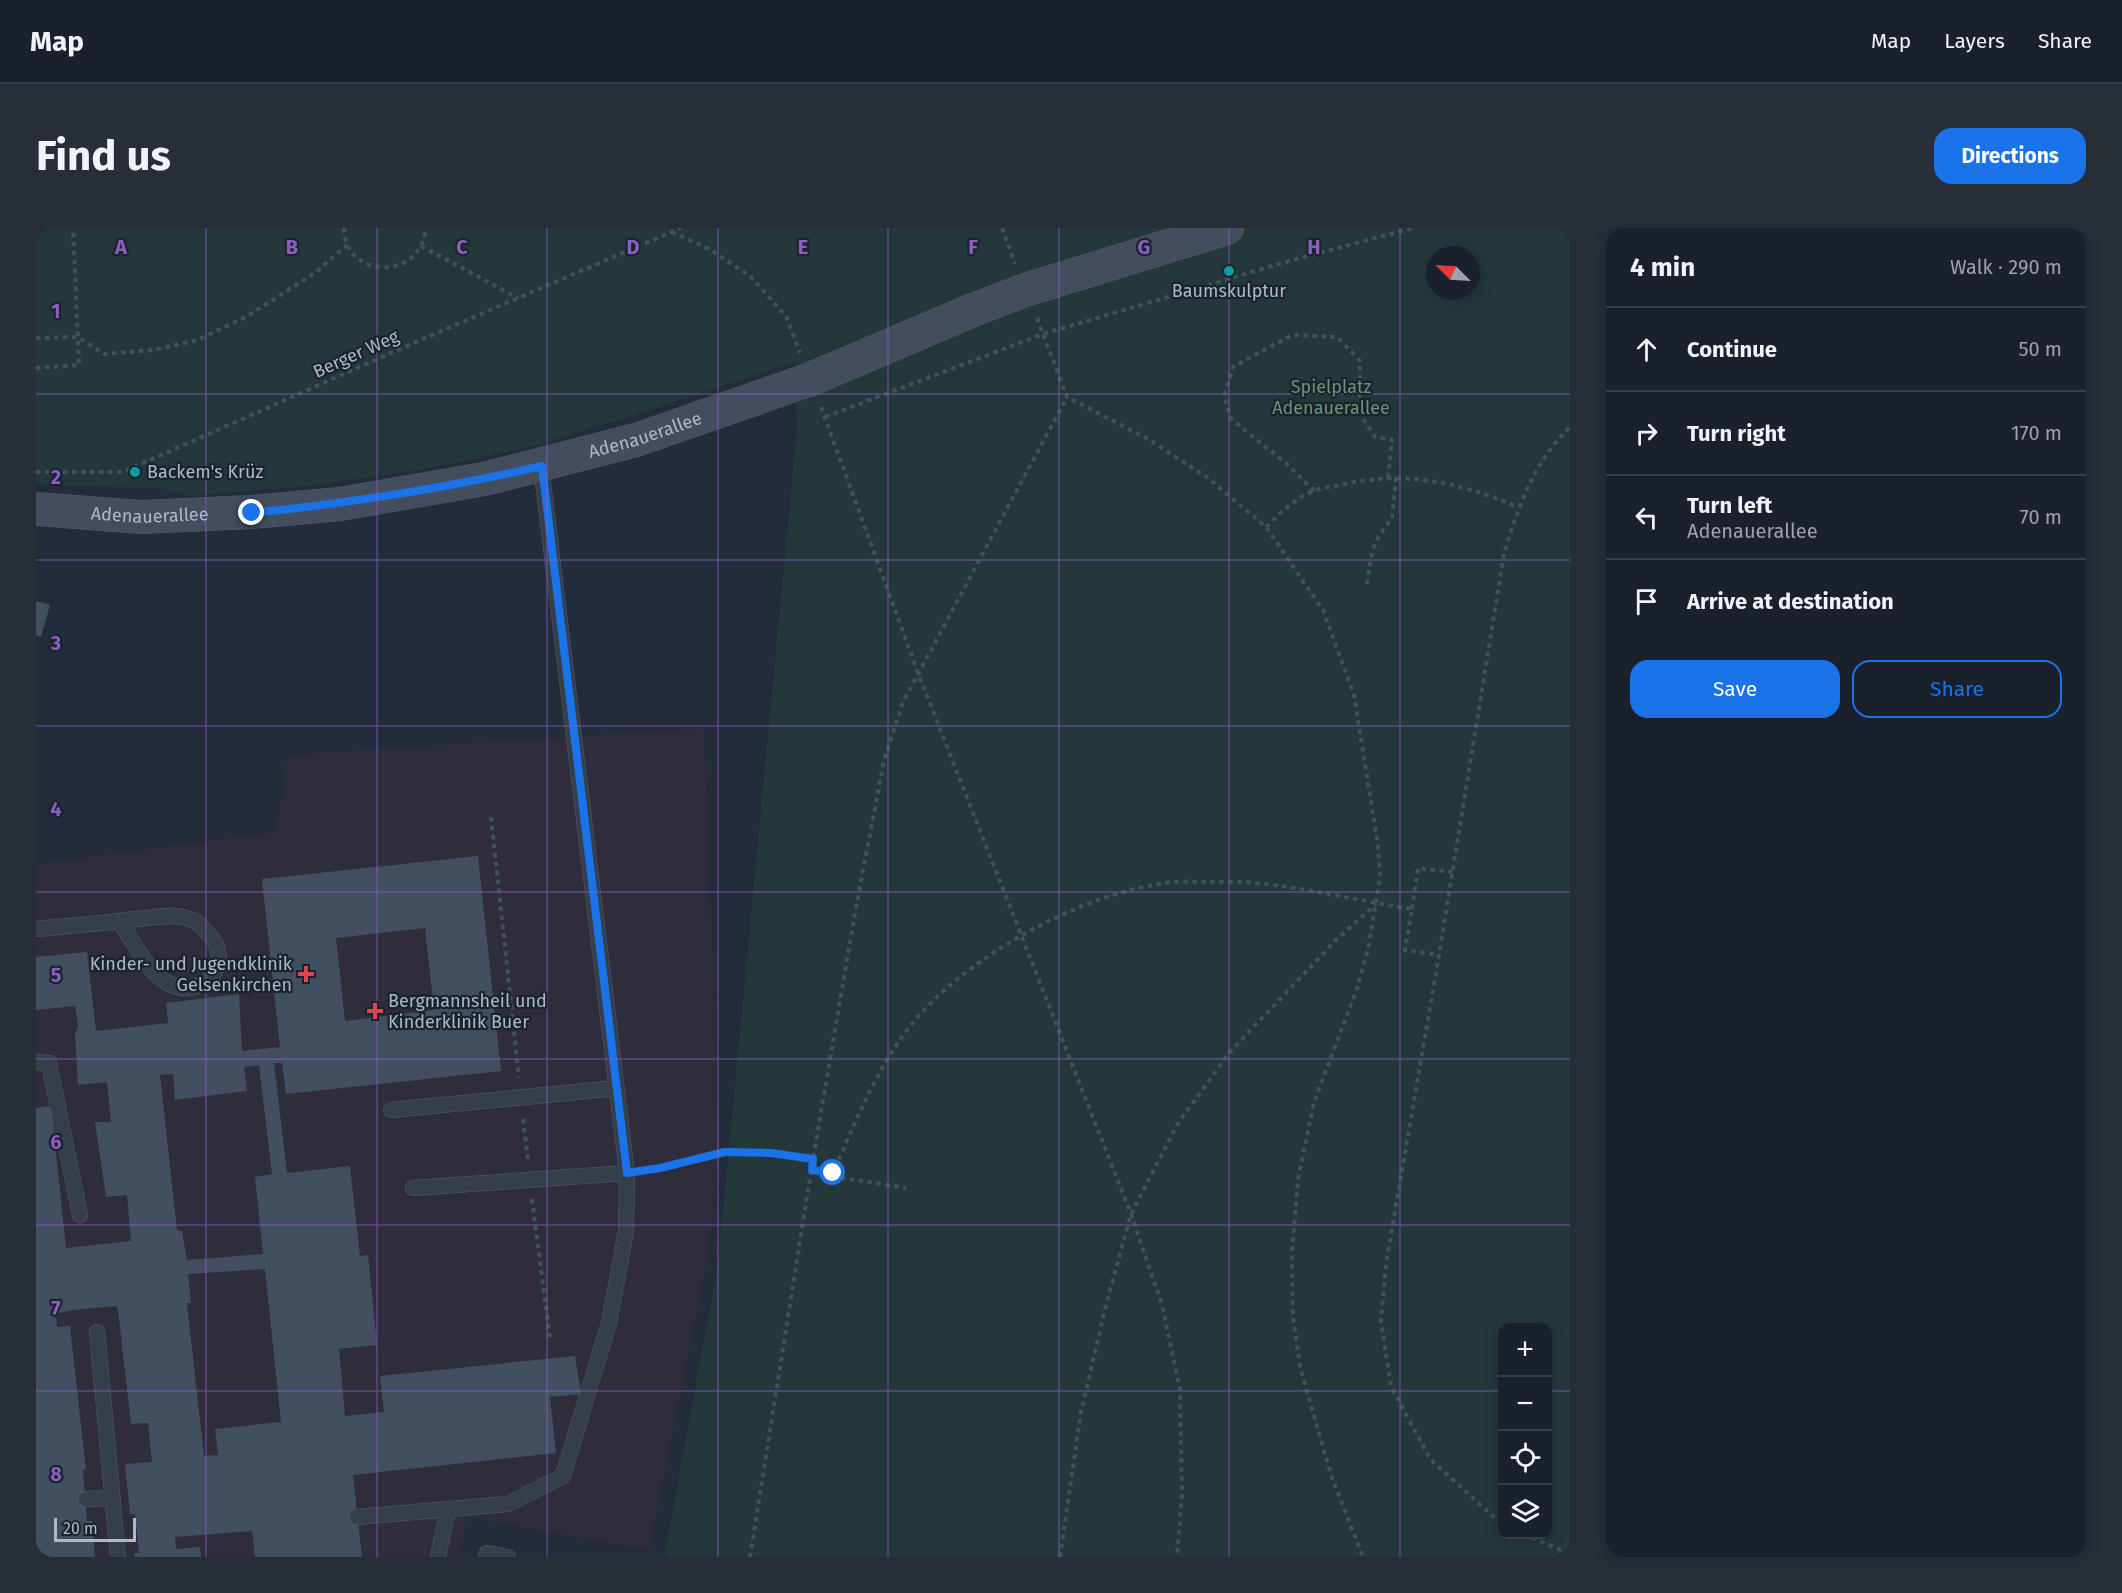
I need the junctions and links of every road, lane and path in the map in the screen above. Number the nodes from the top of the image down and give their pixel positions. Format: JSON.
{"nodes":[{"id":1,"x":73,"y":228,"type":"edge"},
{"id":2,"x":344,"y":228,"type":"edge"},
{"id":3,"x":426,"y":228,"type":"edge"},
{"id":4,"x":681,"y":228,"type":"edge"},
{"id":5,"x":1227,"y":228,"type":"edge"},
{"id":6,"x":1413,"y":228,"type":"edge"},
{"id":7,"x":672,"y":232,"type":"junction"},
{"id":8,"x":347,"y":244,"type":"junction"},
{"id":9,"x":421,"y":246,"type":"junction"},
{"id":10,"x":518,"y":299,"type":"junction"},
{"id":11,"x":78,"y":337,"type":"junction"},
{"id":12,"x":36,"y":338,"type":"edge"},
{"id":13,"x":36,"y":368,"type":"edge"},
{"id":14,"x":811,"y":380,"type":"junction"},
{"id":15,"x":825,"y":417,"type":"junction"},
{"id":16,"x":1570,"y":427,"type":"edge"},
{"id":17,"x":542,"y":466,"type":"junction"},
{"id":18,"x":36,"y":472,"type":"edge"},
{"id":19,"x":1396,"y":477,"type":"junction"},
{"id":20,"x":1388,"y":478,"type":"junction"},
{"id":21,"x":1314,"y":491,"type":"junction"},
{"id":22,"x":1518,"y":507,"type":"junction"},
{"id":23,"x":36,"y":509,"type":"edge"},
{"id":24,"x":1266,"y":526,"type":"junction"},
{"id":25,"x":1367,"y":584,"type":"dead end"},
{"id":26,"x":918,"y":673,"type":"junction"},
{"id":27,"x":1452,"y":872,"type":"junction"},
{"id":28,"x":1377,"y":903,"type":"junction"},
{"id":29,"x":1412,"y":909,"type":"junction"},
{"id":30,"x":119,"y":921,"type":"junction"},
{"id":31,"x":36,"y":929,"type":"edge"},
{"id":32,"x":1020,"y":935,"type":"junction"},
{"id":33,"x":1439,"y":955,"type":"junction"},
{"id":34,"x":36,"y":1062,"type":"edge"},
{"id":35,"x":617,"y":1088,"type":"junction"},
{"id":36,"x":391,"y":1110,"type":"dead end"},
{"id":37,"x":813,"y":1159,"type":"junction"},
{"id":38,"x":812,"y":1170,"type":"junction"},
{"id":39,"x":627,"y":1173,"type":"junction"},
{"id":40,"x":833,"y":1173,"type":"junction"},
{"id":41,"x":413,"y":1188,"type":"dead end"},
{"id":42,"x":906,"y":1188,"type":"dead end"},
{"id":43,"x":1131,"y":1214,"type":"junction"},
{"id":44,"x":80,"y":1215,"type":"dead end"},
{"id":45,"x":97,"y":1332,"type":"dead end"},
{"id":46,"x":113,"y":1498,"type":"junction"},
{"id":47,"x":86,"y":1499,"type":"dead end"},
{"id":48,"x":448,"y":1509,"type":"junction"},
{"id":49,"x":357,"y":1517,"type":"dead end"},
{"id":50,"x":1498,"y":1520,"type":"edge"},
{"id":51,"x":1536,"y":1539,"type":"edge"},
{"id":52,"x":1570,"y":1554,"type":"edge"},
{"id":53,"x":118,"y":1557,"type":"edge"},
{"id":54,"x":438,"y":1557,"type":"edge"},
{"id":55,"x":486,"y":1557,"type":"edge"},
{"id":56,"x":508,"y":1557,"type":"edge"},
{"id":57,"x":750,"y":1557,"type":"edge"},
{"id":58,"x":1060,"y":1557,"type":"edge"},
{"id":59,"x":1177,"y":1557,"type":"edge"},
{"id":60,"x":1363,"y":1557,"type":"edge"}],
"edges":[{"from":1,"to":11,"type":"path"},
{"from":2,"to":8,"type":"path"},
{"from":3,"to":9,"type":"path"},
{"from":4,"to":7,"type":"path","name":"Berger Weg"},
{"from":5,"to":14,"type":"street","name":"Adenauerallee"},
{"from":6,"to":15,"type":"path"},
{"from":7,"to":10,"type":"path","name":"Berger Weg"},
{"from":7,"to":14,"type":"path"},
{"from":8,"to":9,"type":"path"},
{"from":8,"to":11,"type":"path"},
{"from":9,"to":10,"type":"path"},
{"from":10,"to":18,"type":"path","name":"Berger Weg"},
{"from":11,"to":12,"type":"path"},
{"from":11,"to":13,"type":"path"},
{"from":14,"to":15,"type":"path"},
{"from":14,"to":17,"type":"street","name":"Adenauerallee"},
{"from":15,"to":26,"type":"path"},
{"from":16,"to":22,"type":"path"},
{"from":17,"to":23,"type":"street","name":"Adenauerallee"},
{"from":17,"to":35,"type":"lane"},
{"from":19,"to":20,"type":"path"},
{"from":19,"to":22,"type":"path"},
{"from":19,"to":25,"type":"path"},
{"from":20,"to":21,"type":"path"},
{"from":20,"to":21,"type":"path"},
{"from":21,"to":24,"type":"path"},
{"from":22,"to":27,"type":"path"},
{"from":24,"to":26,"type":"path"},
{"from":24,"to":28,"type":"path"},
{"from":26,"to":32,"type":"path"},
{"from":26,"to":37,"type":"path"},
{"from":27,"to":29,"type":"path"},
{"from":27,"to":33,"type":"path"},
{"from":28,"to":29,"type":"path"},
{"from":28,"to":32,"type":"path"},
{"from":28,"to":43,"type":"path"},
{"from":28,"to":60,"type":"path"},
{"from":29,"to":33,"type":"path"},
{"from":30,"to":30,"type":"lane"},
{"from":30,"to":31,"type":"lane"},
{"from":32,"to":40,"type":"path"},
{"from":32,"to":43,"type":"path"},
{"from":33,"to":50,"type":"path"},
{"from":34,"to":44,"type":"lane"},
{"from":35,"to":36,"type":"lane"},
{"from":35,"to":39,"type":"lane"},
{"from":37,"to":38,"type":"path"},
{"from":37,"to":39,"type":"path"},
{"from":38,"to":40,"type":"path"},
{"from":38,"to":57,"type":"path"},
{"from":39,"to":41,"type":"lane"},
{"from":39,"to":48,"type":"lane"},
{"from":40,"to":42,"type":"path"},
{"from":43,"to":58,"type":"path"},
{"from":43,"to":59,"type":"path"},
{"from":45,"to":46,"type":"lane"},
{"from":46,"to":47,"type":"lane"},
{"from":46,"to":53,"type":"lane"},
{"from":48,"to":49,"type":"lane"},
{"from":48,"to":54,"type":"lane"},
{"from":51,"to":52,"type":"path"},
{"from":55,"to":56,"type":"lane"}]}
